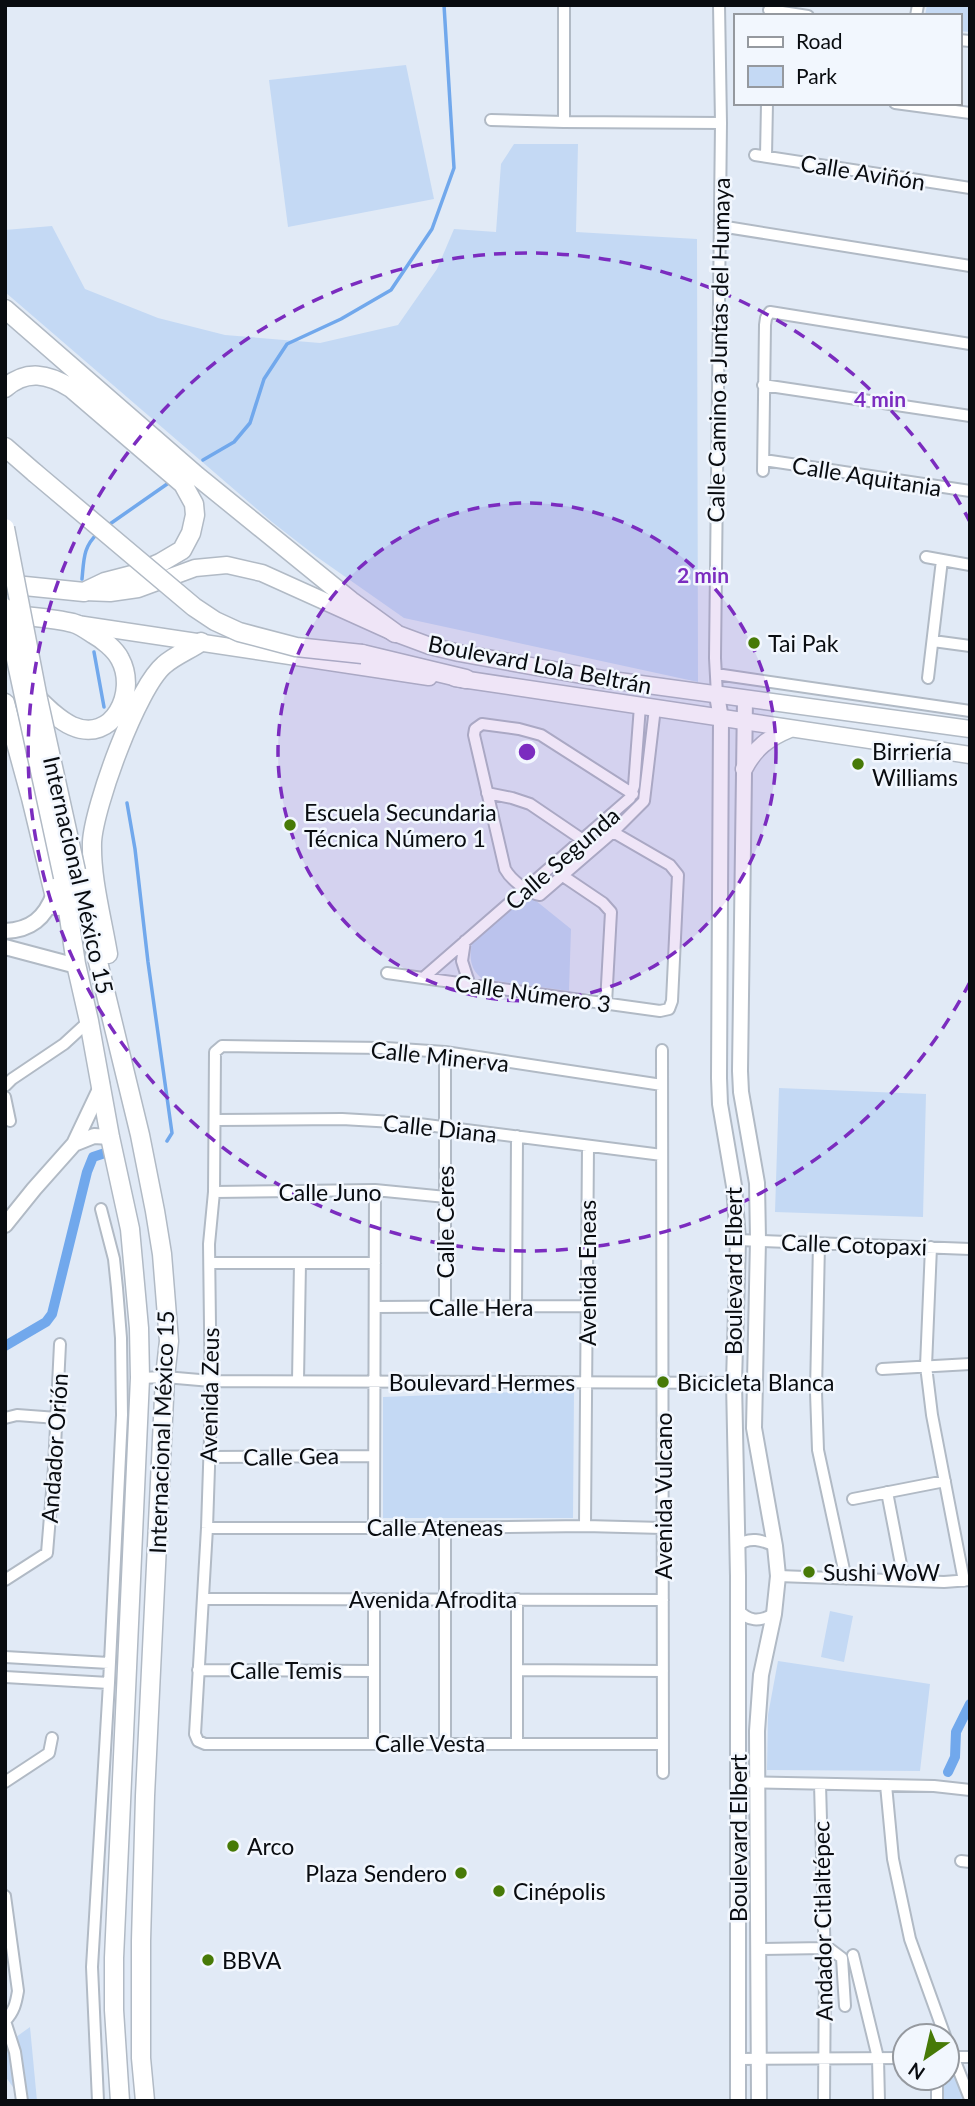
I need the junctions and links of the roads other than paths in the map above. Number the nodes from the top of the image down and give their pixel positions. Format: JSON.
{"nodes":[{"id":1,"x":564,"y":5,"type":"edge"},
{"id":2,"x":719,"y":5,"type":"edge"},
{"id":3,"x":769,"y":10,"type":"edge"},
{"id":4,"x":794,"y":14,"type":"edge"},
{"id":5,"x":767,"y":105,"type":"edge"},
{"id":6,"x":910,"y":105,"type":"edge"},
{"id":7,"x":970,"y":113,"type":"edge"},
{"id":8,"x":491,"y":120,"type":"dead end"},
{"id":9,"x":564,"y":122,"type":"junction"},
{"id":10,"x":721,"y":122,"type":"junction"},
{"id":11,"x":970,"y":188,"type":"edge"},
{"id":12,"x":720,"y":226,"type":"junction"},
{"id":13,"x":970,"y":266,"type":"edge"},
{"id":14,"x":5,"y":309,"type":"edge"},
{"id":15,"x":970,"y":344,"type":"edge"},
{"id":16,"x":763,"y":385,"type":"junction"},
{"id":17,"x":6,"y":388,"type":"edge"},
{"id":18,"x":970,"y":416,"type":"edge"},
{"id":19,"x":5,"y":447,"type":"edge"},
{"id":20,"x":970,"y":491,"type":"edge"},
{"id":21,"x":5,"y":528,"type":"edge"},
{"id":22,"x":926,"y":557,"type":"dead end"},
{"id":23,"x":942,"y":560,"type":"junction"},
{"id":24,"x":970,"y":565,"type":"edge"},
{"id":25,"x":5,"y":584,"type":"edge"},
{"id":26,"x":84,"y":592,"type":"junction"},
{"id":27,"x":5,"y":611,"type":"edge"},
{"id":28,"x":75,"y":624,"type":"junction"},
{"id":29,"x":395,"y":633,"type":"junction"},
{"id":30,"x":933,"y":640,"type":"junction"},
{"id":31,"x":201,"y":642,"type":"junction"},
{"id":32,"x":970,"y":646,"type":"edge"},
{"id":33,"x":716,"y":674,"type":"junction"},
{"id":34,"x":928,"y":678,"type":"dead end"},
{"id":35,"x":466,"y":679,"type":"junction"},
{"id":36,"x":717,"y":695,"type":"junction"},
{"id":37,"x":38,"y":699,"type":"junction"},
{"id":38,"x":745,"y":699,"type":"junction"},
{"id":39,"x":5,"y":703,"type":"edge"},
{"id":40,"x":647,"y":707,"type":"junction"},
{"id":41,"x":970,"y":711,"type":"edge"},
{"id":42,"x":721,"y":719,"type":"junction"},
{"id":43,"x":745,"y":723,"type":"junction"},
{"id":44,"x":969,"y":728,"type":"edge"},
{"id":45,"x":792,"y":729,"type":"junction"},
{"id":46,"x":970,"y":755,"type":"edge"},
{"id":47,"x":744,"y":769,"type":"junction"},
{"id":48,"x":487,"y":793,"type":"junction"},
{"id":49,"x":633,"y":794,"type":"junction"},
{"id":50,"x":612,"y":832,"type":"junction"},
{"id":51,"x":583,"y":840,"type":"junction"},
{"id":52,"x":70,"y":874,"type":"junction"},
{"id":53,"x":563,"y":877,"type":"junction"},
{"id":54,"x":527,"y":888,"type":"junction"},
{"id":55,"x":54,"y":894,"type":"junction"},
{"id":56,"x":5,"y":931,"type":"edge"},
{"id":57,"x":465,"y":941,"type":"junction"},
{"id":58,"x":5,"y":947,"type":"edge"},
{"id":59,"x":721,"y":953,"type":"junction"},
{"id":60,"x":743,"y":953,"type":"junction"},
{"id":61,"x":69,"y":964,"type":"junction"},
{"id":62,"x":387,"y":973,"type":"dead end"},
{"id":63,"x":423,"y":978,"type":"junction"},
{"id":64,"x":103,"y":981,"type":"junction"},
{"id":65,"x":80,"y":984,"type":"junction"},
{"id":66,"x":470,"y":986,"type":"junction"},
{"id":67,"x":606,"y":1003,"type":"junction"},
{"id":68,"x":89,"y":1021,"type":"junction"},
{"id":69,"x":217,"y":1049,"type":"joint"},
{"id":70,"x":662,"y":1050,"type":"dead end"},
{"id":71,"x":445,"y":1052,"type":"junction"},
{"id":72,"x":102,"y":1085,"type":"junction"},
{"id":73,"x":662,"y":1085,"type":"junction"},
{"id":74,"x":5,"y":1086,"type":"edge"},
{"id":75,"x":5,"y":1097,"type":"edge"},
{"id":76,"x":216,"y":1120,"type":"junction"},
{"id":77,"x":10,"y":1121,"type":"dead end"},
{"id":78,"x":446,"y":1126,"type":"junction"},
{"id":79,"x":517,"y":1136,"type":"junction"},
{"id":80,"x":110,"y":1137,"type":"junction"},
{"id":81,"x":74,"y":1144,"type":"junction"},
{"id":82,"x":588,"y":1146,"type":"junction"},
{"id":83,"x":662,"y":1155,"type":"junction"},
{"id":84,"x":375,"y":1190,"type":"junction"},
{"id":85,"x":214,"y":1192,"type":"junction"},
{"id":86,"x":446,"y":1197,"type":"junction"},
{"id":87,"x":101,"y":1209,"type":"dead end"},
{"id":88,"x":5,"y":1225,"type":"edge"},
{"id":89,"x":738,"y":1240,"type":"junction"},
{"id":90,"x":758,"y":1241,"type":"junction"},
{"id":91,"x":819,"y":1243,"type":"junction"},
{"id":92,"x":931,"y":1247,"type":"junction"},
{"id":93,"x":970,"y":1249,"type":"edge"},
{"id":94,"x":210,"y":1262,"type":"junction"},
{"id":95,"x":300,"y":1263,"type":"junction"},
{"id":96,"x":375,"y":1263,"type":"junction"},
{"id":97,"x":587,"y":1306,"type":"junction"},
{"id":98,"x":375,"y":1307,"type":"junction"},
{"id":99,"x":445,"y":1307,"type":"junction"},
{"id":100,"x":516,"y":1307,"type":"junction"},
{"id":101,"x":60,"y":1344,"type":"dead end"},
{"id":102,"x":970,"y":1364,"type":"edge"},
{"id":103,"x":926,"y":1366,"type":"junction"},
{"id":104,"x":882,"y":1369,"type":"dead end"},
{"id":105,"x":165,"y":1377,"type":"junction"},
{"id":106,"x":139,"y":1378,"type":"junction"},
{"id":107,"x":211,"y":1381,"type":"junction"},
{"id":108,"x":299,"y":1381,"type":"junction"},
{"id":109,"x":374,"y":1381,"type":"junction"},
{"id":110,"x":586,"y":1382,"type":"junction"},
{"id":111,"x":663,"y":1382,"type":"junction"},
{"id":112,"x":734,"y":1382,"type":"junction"},
{"id":113,"x":753,"y":1383,"type":"junction"},
{"id":114,"x":5,"y":1418,"type":"edge"},
{"id":115,"x":57,"y":1418,"type":"junction"},
{"id":116,"x":374,"y":1456,"type":"junction"},
{"id":117,"x":209,"y":1457,"type":"junction"},
{"id":118,"x":945,"y":1480,"type":"junction"},
{"id":119,"x":887,"y":1492,"type":"junction"},
{"id":120,"x":853,"y":1499,"type":"dead end"},
{"id":121,"x":585,"y":1526,"type":"junction"},
{"id":122,"x":207,"y":1528,"type":"junction"},
{"id":123,"x":374,"y":1528,"type":"junction"},
{"id":124,"x":445,"y":1528,"type":"junction"},
{"id":125,"x":663,"y":1528,"type":"junction"},
{"id":126,"x":737,"y":1546,"type":"junction"},
{"id":127,"x":775,"y":1546,"type":"junction"},
{"id":128,"x":778,"y":1576,"type":"junction"},
{"id":129,"x":846,"y":1579,"type":"junction"},
{"id":130,"x":5,"y":1580,"type":"edge"},
{"id":131,"x":904,"y":1580,"type":"junction"},
{"id":132,"x":967,"y":1580,"type":"edge"},
{"id":133,"x":203,"y":1599,"type":"junction"},
{"id":134,"x":374,"y":1599,"type":"junction"},
{"id":135,"x":445,"y":1599,"type":"junction"},
{"id":136,"x":517,"y":1599,"type":"junction"},
{"id":137,"x":663,"y":1600,"type":"junction"},
{"id":138,"x":737,"y":1609,"type":"junction"},
{"id":139,"x":774,"y":1614,"type":"junction"},
{"id":140,"x":5,"y":1657,"type":"edge"},
{"id":141,"x":109,"y":1663,"type":"junction"},
{"id":142,"x":198,"y":1670,"type":"junction"},
{"id":143,"x":517,"y":1670,"type":"junction"},
{"id":144,"x":374,"y":1671,"type":"junction"},
{"id":145,"x":663,"y":1671,"type":"junction"},
{"id":146,"x":5,"y":1677,"type":"edge"},
{"id":147,"x":109,"y":1683,"type":"junction"},
{"id":148,"x":52,"y":1738,"type":"dead end"},
{"id":149,"x":198,"y":1741,"type":"joint"},
{"id":150,"x":517,"y":1743,"type":"junction"},
{"id":151,"x":374,"y":1744,"type":"junction"},
{"id":152,"x":445,"y":1744,"type":"junction"},
{"id":153,"x":663,"y":1744,"type":"junction"},
{"id":154,"x":663,"y":1773,"type":"dead end"},
{"id":155,"x":5,"y":1782,"type":"edge"},
{"id":156,"x":737,"y":1782,"type":"junction"},
{"id":157,"x":757,"y":1782,"type":"junction"},
{"id":158,"x":820,"y":1784,"type":"junction"},
{"id":159,"x":886,"y":1785,"type":"junction"},
{"id":160,"x":970,"y":1790,"type":"edge"},
{"id":161,"x":5,"y":1896,"type":"edge"},
{"id":162,"x":825,"y":1948,"type":"junction"},
{"id":163,"x":758,"y":1949,"type":"junction"},
{"id":164,"x":853,"y":1955,"type":"dead end"},
{"id":165,"x":845,"y":2006,"type":"dead end"},
{"id":166,"x":940,"y":2022,"type":"edge"},
{"id":167,"x":823,"y":2058,"type":"junction"},
{"id":168,"x":878,"y":2058,"type":"junction"},
{"id":169,"x":891,"y":2058,"type":"edge"},
{"id":170,"x":738,"y":2059,"type":"junction"},
{"id":171,"x":759,"y":2059,"type":"junction"},
{"id":172,"x":961,"y":2080,"type":"edge"},
{"id":173,"x":970,"y":2099,"type":"edge"},
{"id":174,"x":22,"y":2101,"type":"edge"},
{"id":175,"x":98,"y":2101,"type":"edge"},
{"id":176,"x":120,"y":2101,"type":"edge"},
{"id":177,"x":145,"y":2101,"type":"edge"},
{"id":178,"x":738,"y":2101,"type":"edge"},
{"id":179,"x":759,"y":2101,"type":"edge"},
{"id":180,"x":824,"y":2101,"type":"edge"},
{"id":181,"x":879,"y":2101,"type":"edge"}],
"edges":[{"from":1,"to":9,"type":"street"},
{"from":2,"to":10,"type":"street","name":"Calle Camino a Juntas del Humaya"},
{"from":3,"to":4,"type":"street"},
{"from":5,"to":11,"type":"street","name":"Calle Aviñón"},
{"from":6,"to":7,"type":"street"},
{"from":8,"to":9,"type":"street"},
{"from":9,"to":10,"type":"street"},
{"from":10,"to":12,"type":"street","name":"Calle Camino a Juntas del Humaya"},
{"from":12,"to":13,"type":"street"},
{"from":12,"to":33,"type":"street","name":"Calle Camino a Juntas del Humaya"},
{"from":14,"to":29,"type":"main road"},
{"from":15,"to":16,"type":"street"},
{"from":16,"to":18,"type":"street"},
{"from":16,"to":20,"type":"street","name":"Calle Aquitania"},
{"from":17,"to":26,"type":"main road"},
{"from":19,"to":35,"type":"main road","bridge":true},
{"from":21,"to":37,"type":"main road","name":"Internacional México 15","bridge":true},
{"from":22,"to":23,"type":"street"},
{"from":23,"to":24,"type":"street"},
{"from":23,"to":30,"type":"street"},
{"from":25,"to":26,"type":"main road"},
{"from":26,"to":29,"type":"main road","name":"Boulevard Lola Beltrán"},
{"from":27,"to":28,"type":"main road"},
{"from":27,"to":52,"type":"main road","name":"Internacional México 15","bridge":true},
{"from":28,"to":31,"type":"main road","name":"Boulevard Lola Beltrán"},
{"from":28,"to":37,"type":"main road"},
{"from":29,"to":36,"type":"main road","name":"Boulevard Lola Beltrán"},
{"from":30,"to":32,"type":"street"},
{"from":30,"to":34,"type":"street"},
{"from":31,"to":35,"type":"main road","name":"Boulevard Lola Beltrán"},
{"from":31,"to":64,"type":"main road"},
{"from":33,"to":36,"type":"street","name":"Calle Camino a Juntas del Humaya"},
{"from":33,"to":41,"type":"street"},
{"from":35,"to":40,"type":"main road","name":"Boulevard Lola Beltrán"},
{"from":36,"to":38,"type":"main road","name":"Boulevard Lola Beltrán"},
{"from":36,"to":42,"type":"street","name":"Boulevard Elbert"},
{"from":37,"to":52,"type":"main road","name":"Internacional México 15","bridge":true},
{"from":38,"to":43,"type":"street","name":"Boulevard Elbert"},
{"from":38,"to":44,"type":"main road","name":"Boulevard Lola Beltrán"},
{"from":39,"to":55,"type":"main road"},
{"from":40,"to":42,"type":"main road","name":"Boulevard Lola Beltrán"},
{"from":40,"to":49,"type":"street","name":"Calle Segunda"},
{"from":40,"to":50,"type":"street","name":"Calle Segunda"},
{"from":42,"to":43,"type":"main road","name":"Boulevard Lola Beltrán"},
{"from":42,"to":59,"type":"street","name":"Boulevard Elbert"},
{"from":43,"to":45,"type":"main road","name":"Boulevard Lola Beltrán"},
{"from":43,"to":47,"type":"street","name":"Boulevard Elbert"},
{"from":45,"to":46,"type":"main road","name":"Boulevard Lola Beltrán"},
{"from":45,"to":47,"type":"main road"},
{"from":47,"to":60,"type":"street","name":"Boulevard Elbert"},
{"from":48,"to":49,"type":"street"},
{"from":48,"to":51,"type":"street"},
{"from":48,"to":54,"type":"street"},
{"from":49,"to":51,"type":"street","name":"Calle Segunda"},
{"from":50,"to":53,"type":"street","name":"Calle Segunda"},
{"from":50,"to":67,"type":"street","name":"Calle Número 3"},
{"from":51,"to":54,"type":"street","name":"Calle Segunda"},
{"from":52,"to":64,"type":"main road","name":"Internacional México 15"},
{"from":52,"to":65,"type":"main road","name":"Internacional México 15"},
{"from":53,"to":54,"type":"street","name":"Calle Segunda"},
{"from":53,"to":67,"type":"street"},
{"from":54,"to":57,"type":"street","name":"Calle Segunda"},
{"from":55,"to":56,"type":"street"},
{"from":55,"to":61,"type":"main road"},
{"from":57,"to":63,"type":"street","name":"Calle Segunda"},
{"from":57,"to":66,"type":"street"},
{"from":58,"to":61,"type":"street"},
{"from":59,"to":60,"type":"street"},
{"from":59,"to":89,"type":"street","name":"Boulevard Elbert"},
{"from":60,"to":90,"type":"street","name":"Boulevard Elbert"},
{"from":61,"to":65,"type":"main road"},
{"from":62,"to":63,"type":"street","name":"Calle Número 3"},
{"from":63,"to":66,"type":"street","name":"Calle Número 3"},
{"from":64,"to":105,"type":"main road","name":"Internacional México 15"},
{"from":65,"to":68,"type":"main road","name":"Internacional México 15"},
{"from":66,"to":67,"type":"street","name":"Calle Número 3"},
{"from":68,"to":72,"type":"main road","name":"Internacional México 15"},
{"from":68,"to":74,"type":"street"},
{"from":69,"to":71,"type":"street","name":"Calle Minerva"},
{"from":69,"to":76,"type":"street","name":"Avenida Zeus"},
{"from":70,"to":73,"type":"street","name":"Avenida Vulcano"},
{"from":71,"to":73,"type":"street","name":"Calle Minerva"},
{"from":71,"to":78,"type":"street","name":"Calle Ceres"},
{"from":72,"to":80,"type":"main road","name":"Internacional México 15"},
{"from":72,"to":81,"type":"street"},
{"from":73,"to":83,"type":"street","name":"Avenida Vulcano"},
{"from":75,"to":77,"type":"street"},
{"from":76,"to":78,"type":"street","name":"Calle Diana"},
{"from":76,"to":85,"type":"street","name":"Avenida Zeus"},
{"from":78,"to":79,"type":"street","name":"Calle Diana"},
{"from":78,"to":86,"type":"street","name":"Calle Ceres"},
{"from":79,"to":82,"type":"street","name":"Calle Diana"},
{"from":79,"to":100,"type":"street"},
{"from":80,"to":81,"type":"street"},
{"from":80,"to":106,"type":"main road","name":"Internacional México 15"},
{"from":81,"to":88,"type":"street"},
{"from":82,"to":83,"type":"street","name":"Calle Diana"},
{"from":82,"to":97,"type":"street","name":"Avenida Eneas"},
{"from":83,"to":111,"type":"street","name":"Avenida Vulcano"},
{"from":84,"to":85,"type":"street","name":"Calle Juno"},
{"from":84,"to":86,"type":"street","name":"Calle Juno"},
{"from":84,"to":96,"type":"street"},
{"from":85,"to":94,"type":"street","name":"Avenida Zeus"},
{"from":86,"to":99,"type":"street","name":"Calle Ceres"},
{"from":87,"to":141,"type":"street"},
{"from":89,"to":90,"type":"street","name":"Calle Cotopaxi"},
{"from":89,"to":112,"type":"street","name":"Boulevard Elbert"},
{"from":90,"to":91,"type":"street","name":"Calle Cotopaxi"},
{"from":90,"to":113,"type":"street","name":"Boulevard Elbert"},
{"from":91,"to":92,"type":"street","name":"Calle Cotopaxi"},
{"from":91,"to":129,"type":"street"},
{"from":92,"to":93,"type":"street","name":"Calle Cotopaxi"},
{"from":92,"to":103,"type":"street"},
{"from":94,"to":95,"type":"street"},
{"from":94,"to":107,"type":"street","name":"Avenida Zeus"},
{"from":95,"to":96,"type":"street"},
{"from":95,"to":108,"type":"street"},
{"from":96,"to":98,"type":"street"},
{"from":97,"to":100,"type":"street","name":"Calle Hera"},
{"from":97,"to":110,"type":"street","name":"Avenida Eneas"},
{"from":98,"to":99,"type":"street","name":"Calle Hera"},
{"from":98,"to":109,"type":"street"},
{"from":99,"to":100,"type":"street","name":"Calle Hera"},
{"from":101,"to":115,"type":"street","name":"Andador Orión"},
{"from":102,"to":103,"type":"street"},
{"from":103,"to":104,"type":"street"},
{"from":103,"to":118,"type":"street"},
{"from":105,"to":106,"type":"street","name":"Boulevard Hermes"},
{"from":105,"to":107,"type":"street","name":"Boulevard Hermes"},
{"from":105,"to":177,"type":"main road","name":"Internacional México 15"},
{"from":106,"to":176,"type":"main road","name":"Internacional México 15"},
{"from":107,"to":108,"type":"street","name":"Boulevard Hermes"},
{"from":107,"to":117,"type":"street","name":"Avenida Zeus"},
{"from":108,"to":109,"type":"street","name":"Boulevard Hermes"},
{"from":109,"to":110,"type":"street","name":"Boulevard Hermes"},
{"from":109,"to":116,"type":"street"},
{"from":110,"to":111,"type":"street","name":"Boulevard Hermes"},
{"from":110,"to":121,"type":"street","name":"Avenida Eneas"},
{"from":111,"to":112,"type":"street","name":"Boulevard Hermes"},
{"from":111,"to":125,"type":"street","name":"Avenida Vulcano"},
{"from":112,"to":113,"type":"street","name":"Boulevard Hermes"},
{"from":112,"to":126,"type":"street","name":"Boulevard Elbert"},
{"from":113,"to":127,"type":"street","name":"Boulevard Elbert"},
{"from":114,"to":115,"type":"street"},
{"from":115,"to":130,"type":"street","name":"Andador Orión"},
{"from":116,"to":117,"type":"street","name":"Calle Gea"},
{"from":116,"to":123,"type":"street"},
{"from":117,"to":122,"type":"street","name":"Avenida Zeus"},
{"from":118,"to":119,"type":"street"},
{"from":118,"to":132,"type":"street"},
{"from":119,"to":120,"type":"street"},
{"from":119,"to":131,"type":"street"},
{"from":121,"to":124,"type":"street","name":"Calle Ateneas"},
{"from":121,"to":125,"type":"street","name":"Calle Ateneas"},
{"from":122,"to":123,"type":"street","name":"Calle Ateneas"},
{"from":122,"to":133,"type":"street","name":"Avenida Zeus"},
{"from":123,"to":124,"type":"street","name":"Calle Ateneas"},
{"from":124,"to":135,"type":"street"},
{"from":125,"to":137,"type":"street","name":"Avenida Vulcano"},
{"from":126,"to":127,"type":"street"},
{"from":126,"to":138,"type":"street","name":"Boulevard Elbert"},
{"from":127,"to":128,"type":"street","name":"Boulevard Elbert"},
{"from":128,"to":129,"type":"street"},
{"from":128,"to":139,"type":"street","name":"Boulevard Elbert"},
{"from":129,"to":131,"type":"street"},
{"from":131,"to":132,"type":"street"},
{"from":133,"to":134,"type":"street","name":"Avenida Afrodita"},
{"from":133,"to":142,"type":"street","name":"Avenida Zeus"},
{"from":134,"to":135,"type":"street","name":"Avenida Afrodita"},
{"from":134,"to":144,"type":"street"},
{"from":135,"to":136,"type":"street","name":"Avenida Afrodita"},
{"from":135,"to":152,"type":"street"},
{"from":136,"to":137,"type":"street","name":"Avenida Afrodita"},
{"from":136,"to":143,"type":"street"},
{"from":137,"to":145,"type":"street","name":"Avenida Vulcano"},
{"from":138,"to":139,"type":"street"},
{"from":138,"to":156,"type":"street","name":"Boulevard Elbert"},
{"from":139,"to":157,"type":"street","name":"Boulevard Elbert"},
{"from":140,"to":141,"type":"street"},
{"from":141,"to":147,"type":"street"},
{"from":142,"to":144,"type":"street","name":"Calle Temis"},
{"from":142,"to":149,"type":"street","name":"Avenida Zeus"},
{"from":143,"to":145,"type":"street"},
{"from":143,"to":150,"type":"street"},
{"from":144,"to":151,"type":"street"},
{"from":145,"to":153,"type":"street","name":"Avenida Vulcano"},
{"from":146,"to":147,"type":"street"},
{"from":147,"to":175,"type":"street"},
{"from":148,"to":155,"type":"street"},
{"from":149,"to":151,"type":"street","name":"Calle Vesta"},
{"from":150,"to":152,"type":"street","name":"Calle Vesta"},
{"from":150,"to":153,"type":"street","name":"Calle Vesta"},
{"from":151,"to":152,"type":"street","name":"Calle Vesta"},
{"from":153,"to":154,"type":"street","name":"Avenida Vulcano"},
{"from":156,"to":157,"type":"street"},
{"from":156,"to":170,"type":"street","name":"Boulevard Elbert"},
{"from":157,"to":158,"type":"street"},
{"from":157,"to":163,"type":"street","name":"Boulevard Elbert"},
{"from":158,"to":159,"type":"street"},
{"from":158,"to":162,"type":"street","name":"Andador Citlaltépec"},
{"from":159,"to":160,"type":"street"},
{"from":159,"to":166,"type":"street"},
{"from":161,"to":174,"type":"street"},
{"from":162,"to":163,"type":"street"},
{"from":162,"to":165,"type":"street"},
{"from":162,"to":167,"type":"street","name":"Andador Citlaltépec"},
{"from":163,"to":171,"type":"street","name":"Boulevard Elbert"},
{"from":164,"to":168,"type":"street"},
{"from":167,"to":168,"type":"street"},
{"from":167,"to":171,"type":"street"},
{"from":167,"to":180,"type":"street","name":"Andador Citlaltépec"},
{"from":168,"to":169,"type":"street"},
{"from":168,"to":181,"type":"street"},
{"from":170,"to":171,"type":"street"},
{"from":170,"to":178,"type":"street","name":"Boulevard Elbert"},
{"from":171,"to":179,"type":"street","name":"Boulevard Elbert"},
{"from":172,"to":173,"type":"street"}]}
